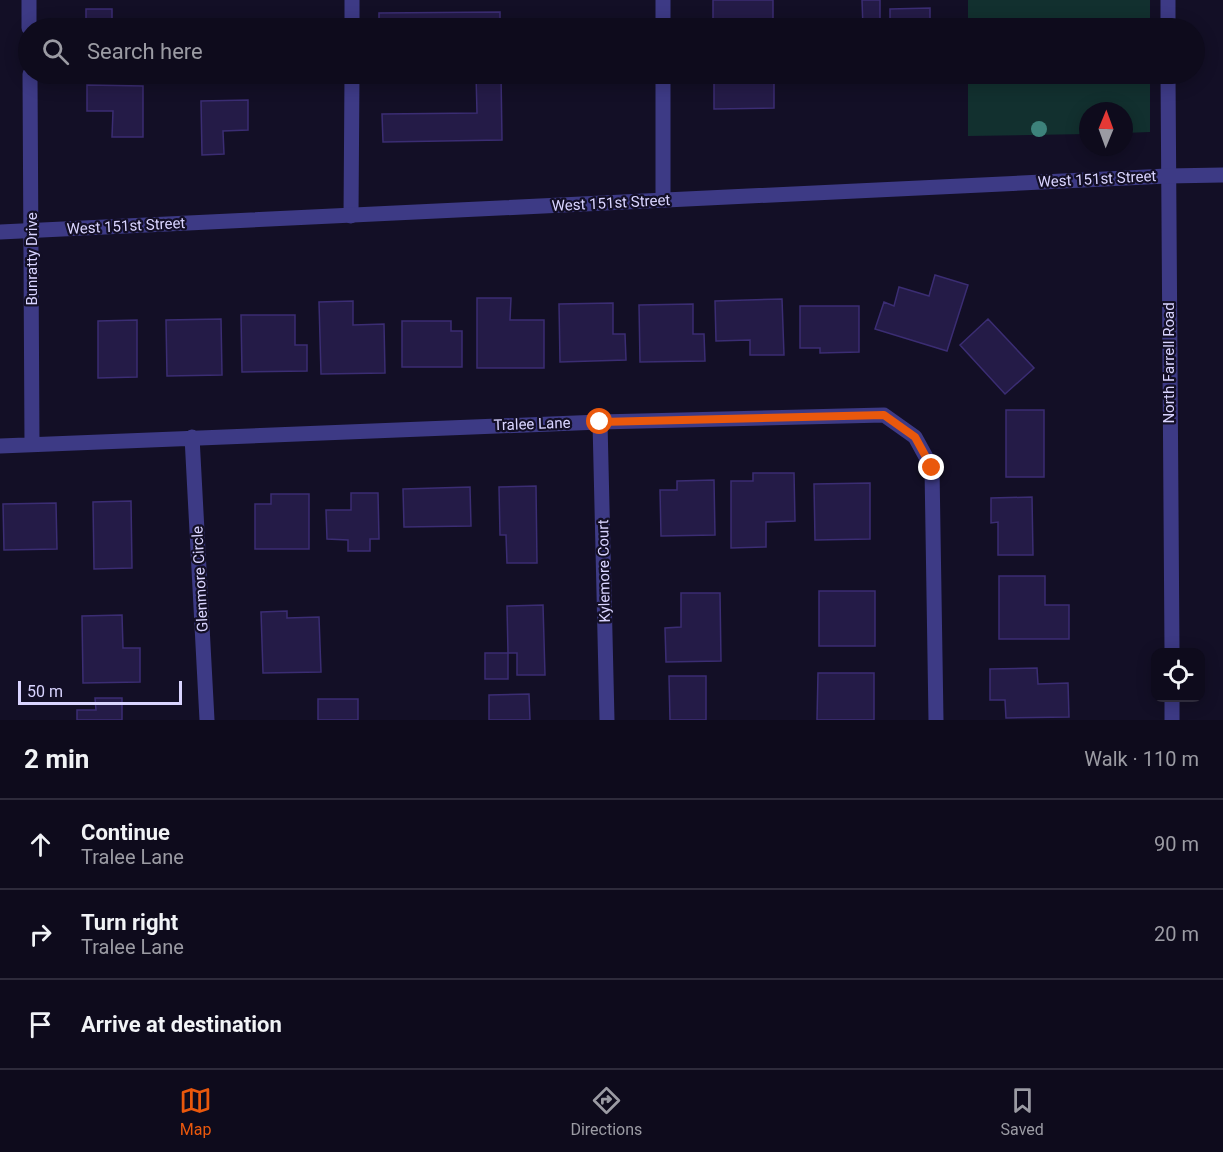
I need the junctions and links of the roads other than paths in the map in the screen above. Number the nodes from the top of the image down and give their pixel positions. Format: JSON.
{"nodes":[{"id":1,"x":29,"y":0,"type":"edge"},
{"id":2,"x":352,"y":0,"type":"edge"},
{"id":3,"x":663,"y":0,"type":"edge"},
{"id":4,"x":1168,"y":0,"type":"edge"},
{"id":5,"x":29,"y":18,"type":"edge"},
{"id":6,"x":352,"y":18,"type":"edge"},
{"id":7,"x":663,"y":18,"type":"edge"},
{"id":8,"x":1168,"y":18,"type":"edge"},
{"id":9,"x":30,"y":84,"type":"edge"},
{"id":10,"x":352,"y":84,"type":"edge"},
{"id":11,"x":663,"y":84,"type":"edge"},
{"id":12,"x":1168,"y":84,"type":"edge"},
{"id":13,"x":1223,"y":175,"type":"edge"},
{"id":14,"x":1167,"y":176,"type":"junction"},
{"id":15,"x":663,"y":200,"type":"junction"},
{"id":16,"x":351,"y":216,"type":"junction"},
{"id":17,"x":32,"y":231,"type":"junction"},
{"id":18,"x":0,"y":232,"type":"edge"},
{"id":19,"x":600,"y":422,"type":"junction"},
{"id":20,"x":192,"y":437,"type":"junction"},
{"id":21,"x":32,"y":444,"type":"junction"},
{"id":22,"x":0,"y":446,"type":"edge"},
{"id":23,"x":1172,"y":648,"type":"edge"},
{"id":24,"x":1172,"y":702,"type":"edge"},
{"id":25,"x":207,"y":720,"type":"edge"},
{"id":26,"x":607,"y":720,"type":"edge"},
{"id":27,"x":936,"y":720,"type":"edge"},
{"id":28,"x":1172,"y":720,"type":"edge"}],
"edges":[{"from":1,"to":5,"type":"street"},
{"from":2,"to":6,"type":"street"},
{"from":3,"to":7,"type":"street"},
{"from":4,"to":8,"type":"street"},
{"from":9,"to":17,"type":"street","name":"Bunratty Drive"},
{"from":10,"to":16,"type":"street"},
{"from":11,"to":15,"type":"street"},
{"from":12,"to":14,"type":"street","name":"North Farrell Road"},
{"from":13,"to":14,"type":"street","name":"West 151st Street"},
{"from":14,"to":15,"type":"street","name":"West 151st Street"},
{"from":14,"to":23,"type":"street","name":"North Farrell Road"},
{"from":15,"to":16,"type":"street","name":"West 151st Street"},
{"from":16,"to":17,"type":"street","name":"West 151st Street"},
{"from":17,"to":18,"type":"street","name":"West 151st Street"},
{"from":17,"to":21,"type":"street","name":"Bunratty Drive"},
{"from":19,"to":20,"type":"street","name":"Tralee Lane"},
{"from":19,"to":26,"type":"street","name":"Kylemore Court"},
{"from":19,"to":27,"type":"street","name":"Tralee Lane"},
{"from":20,"to":21,"type":"street","name":"Tralee Lane"},
{"from":20,"to":25,"type":"street","name":"Glenmore Circle"},
{"from":21,"to":22,"type":"street","name":"Tralee Lane"},
{"from":24,"to":28,"type":"street"}]}
